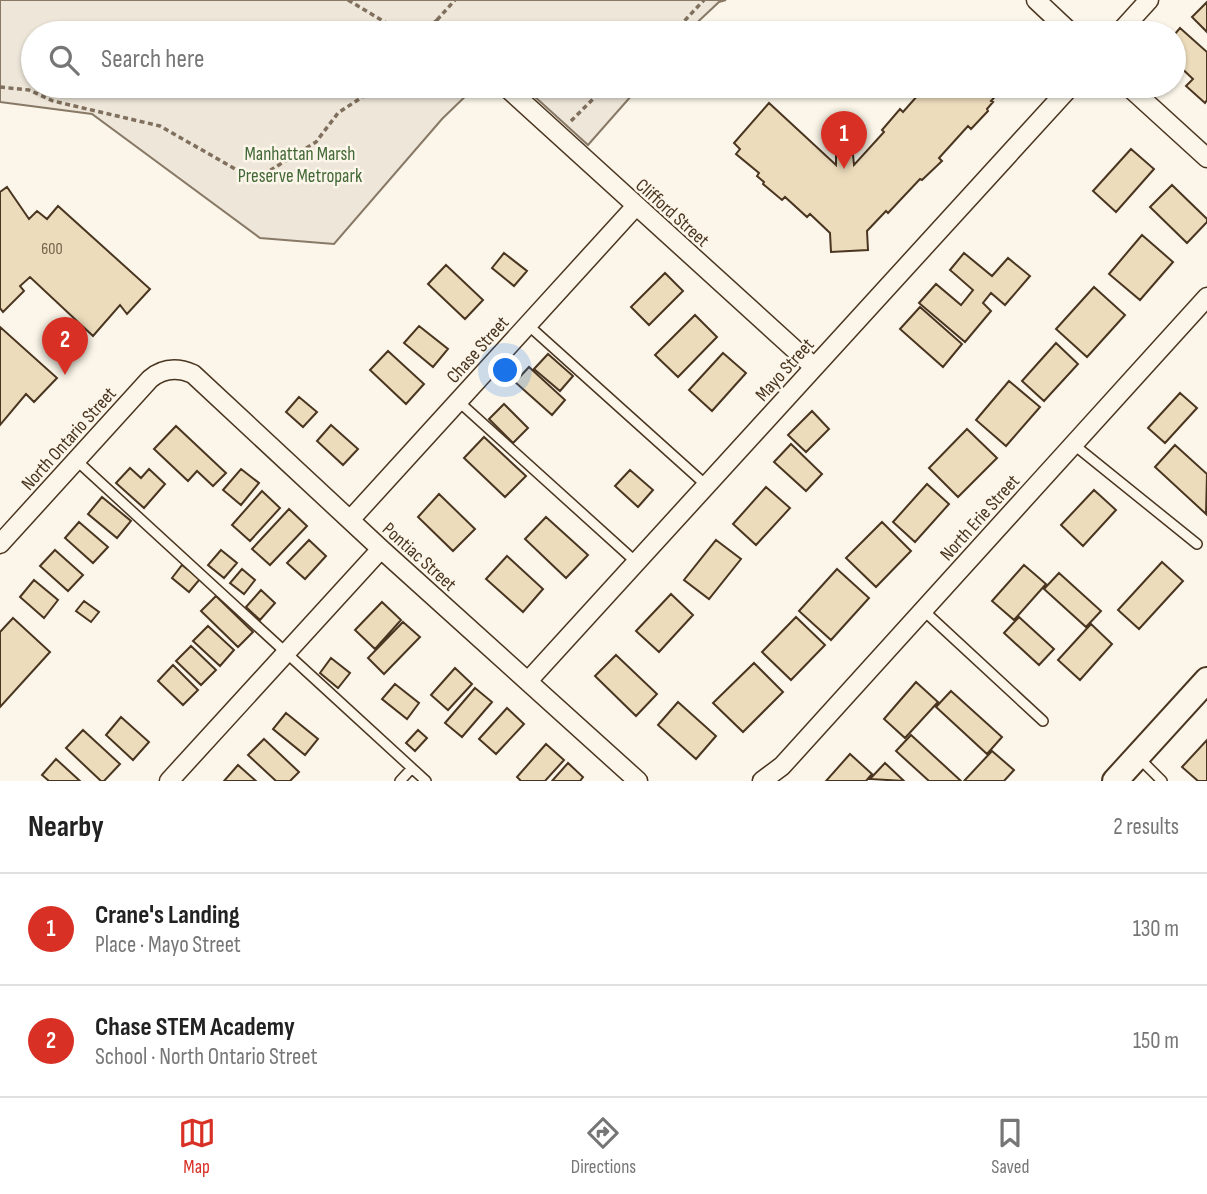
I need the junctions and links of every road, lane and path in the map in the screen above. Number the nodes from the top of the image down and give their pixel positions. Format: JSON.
{"nodes":[{"id":1,"x":348,"y":0,"type":"edge"},
{"id":2,"x":455,"y":0,"type":"edge"},
{"id":3,"x":704,"y":0,"type":"edge"},
{"id":4,"x":1036,"y":0,"type":"edge"},
{"id":5,"x":1149,"y":0,"type":"edge"},
{"id":6,"x":437,"y":20,"type":"edge"},
{"id":7,"x":383,"y":21,"type":"edge"},
{"id":8,"x":684,"y":21,"type":"edge"},
{"id":9,"x":1058,"y":21,"type":"edge"},
{"id":10,"x":1130,"y":21,"type":"edge"},
{"id":11,"x":0,"y":87,"type":"edge"},
{"id":12,"x":21,"y":89,"type":"edge"},
{"id":13,"x":46,"y":98,"type":"edge"},
{"id":14,"x":361,"y":98,"type":"edge"},
{"id":15,"x":518,"y":98,"type":"edge"},
{"id":16,"x":594,"y":98,"type":"edge"},
{"id":17,"x":1060,"y":98,"type":"edge"},
{"id":18,"x":1141,"y":98,"type":"edge"},
{"id":19,"x":557,"y":135,"type":"junction"},
{"id":20,"x":1207,"y":158,"type":"edge"},
{"id":21,"x":635,"y":207,"type":"junction"},
{"id":22,"x":1207,"y":297,"type":"edge"},
{"id":23,"x":528,"y":325,"type":"junction"},
{"id":24,"x":814,"y":367,"type":"junction"},
{"id":25,"x":172,"y":369,"type":"joint"},
{"id":26,"x":458,"y":401,"type":"junction"},
{"id":27,"x":1073,"y":444,"type":"junction"},
{"id":28,"x":76,"y":460,"type":"junction"},
{"id":29,"x":706,"y":485,"type":"junction"},
{"id":30,"x":350,"y":520,"type":"junction"},
{"id":31,"x":0,"y":544,"type":"edge"},
{"id":32,"x":1197,"y":544,"type":"dead end"},
{"id":33,"x":381,"y":549,"type":"junction"},
{"id":34,"x":636,"y":562,"type":"junction"},
{"id":35,"x":923,"y":610,"type":"junction"},
{"id":36,"x":286,"y":653,"type":"junction"},
{"id":37,"x":1207,"y":680,"type":"edge"},
{"id":38,"x":528,"y":681,"type":"junction"},
{"id":39,"x":1043,"y":721,"type":"dead end"},
{"id":40,"x":1138,"y":757,"type":"junction"},
{"id":41,"x":782,"y":766,"type":"junction"},
{"id":42,"x":412,"y":768,"type":"junction"},
{"id":43,"x":627,"y":778,"type":"edge"},
{"id":44,"x":169,"y":781,"type":"edge"},
{"id":45,"x":400,"y":781,"type":"edge"},
{"id":46,"x":426,"y":781,"type":"edge"},
{"id":47,"x":762,"y":781,"type":"edge"},
{"id":48,"x":769,"y":781,"type":"edge"},
{"id":49,"x":1115,"y":781,"type":"edge"},
{"id":50,"x":1162,"y":781,"type":"edge"}],
"edges":[{"from":1,"to":7,"type":"path"},
{"from":2,"to":6,"type":"path"},
{"from":3,"to":8,"type":"path"},
{"from":4,"to":9,"type":"street"},
{"from":5,"to":10,"type":"street"},
{"from":11,"to":12,"type":"path"},
{"from":13,"to":14,"type":"path"},
{"from":15,"to":19,"type":"street","name":"Clifford Street"},
{"from":16,"to":19,"type":"path"},
{"from":17,"to":24,"type":"street","name":"Mayo Street"},
{"from":18,"to":20,"type":"street"},
{"from":19,"to":21,"type":"street","name":"Clifford Street"},
{"from":21,"to":23,"type":"street","name":"Chase Street"},
{"from":21,"to":24,"type":"street","name":"Clifford Street"},
{"from":22,"to":27,"type":"street","name":"North Erie Street"},
{"from":23,"to":26,"type":"street","name":"Chase Street"},
{"from":23,"to":29,"type":"lane"},
{"from":24,"to":29,"type":"street","name":"Mayo Street"},
{"from":25,"to":28,"type":"street","name":"North Ontario Street"},
{"from":25,"to":30,"type":"street","name":"Pontiac Street"},
{"from":26,"to":30,"type":"street","name":"Chase Street"},
{"from":26,"to":34,"type":"lane"},
{"from":27,"to":32,"type":"lane"},
{"from":27,"to":35,"type":"street","name":"North Erie Street"},
{"from":28,"to":31,"type":"street","name":"North Ontario Street"},
{"from":28,"to":36,"type":"lane"},
{"from":29,"to":34,"type":"street","name":"Mayo Street"},
{"from":30,"to":33,"type":"street","name":"Pontiac Street"},
{"from":33,"to":36,"type":"street"},
{"from":33,"to":38,"type":"street","name":"Pontiac Street"},
{"from":34,"to":38,"type":"street","name":"Mayo Street"},
{"from":35,"to":39,"type":"lane"},
{"from":35,"to":41,"type":"street","name":"North Erie Street"},
{"from":36,"to":42,"type":"lane"},
{"from":36,"to":44,"type":"street"},
{"from":37,"to":40,"type":"main road"},
{"from":38,"to":43,"type":"street","name":"Pontiac Street"},
{"from":40,"to":49,"type":"main road"},
{"from":40,"to":50,"type":"lane"},
{"from":41,"to":47,"type":"street","name":"North Erie Street"},
{"from":41,"to":48,"type":"street","name":"North Erie Street"},
{"from":42,"to":45,"type":"lane"},
{"from":42,"to":46,"type":"lane"}]}
